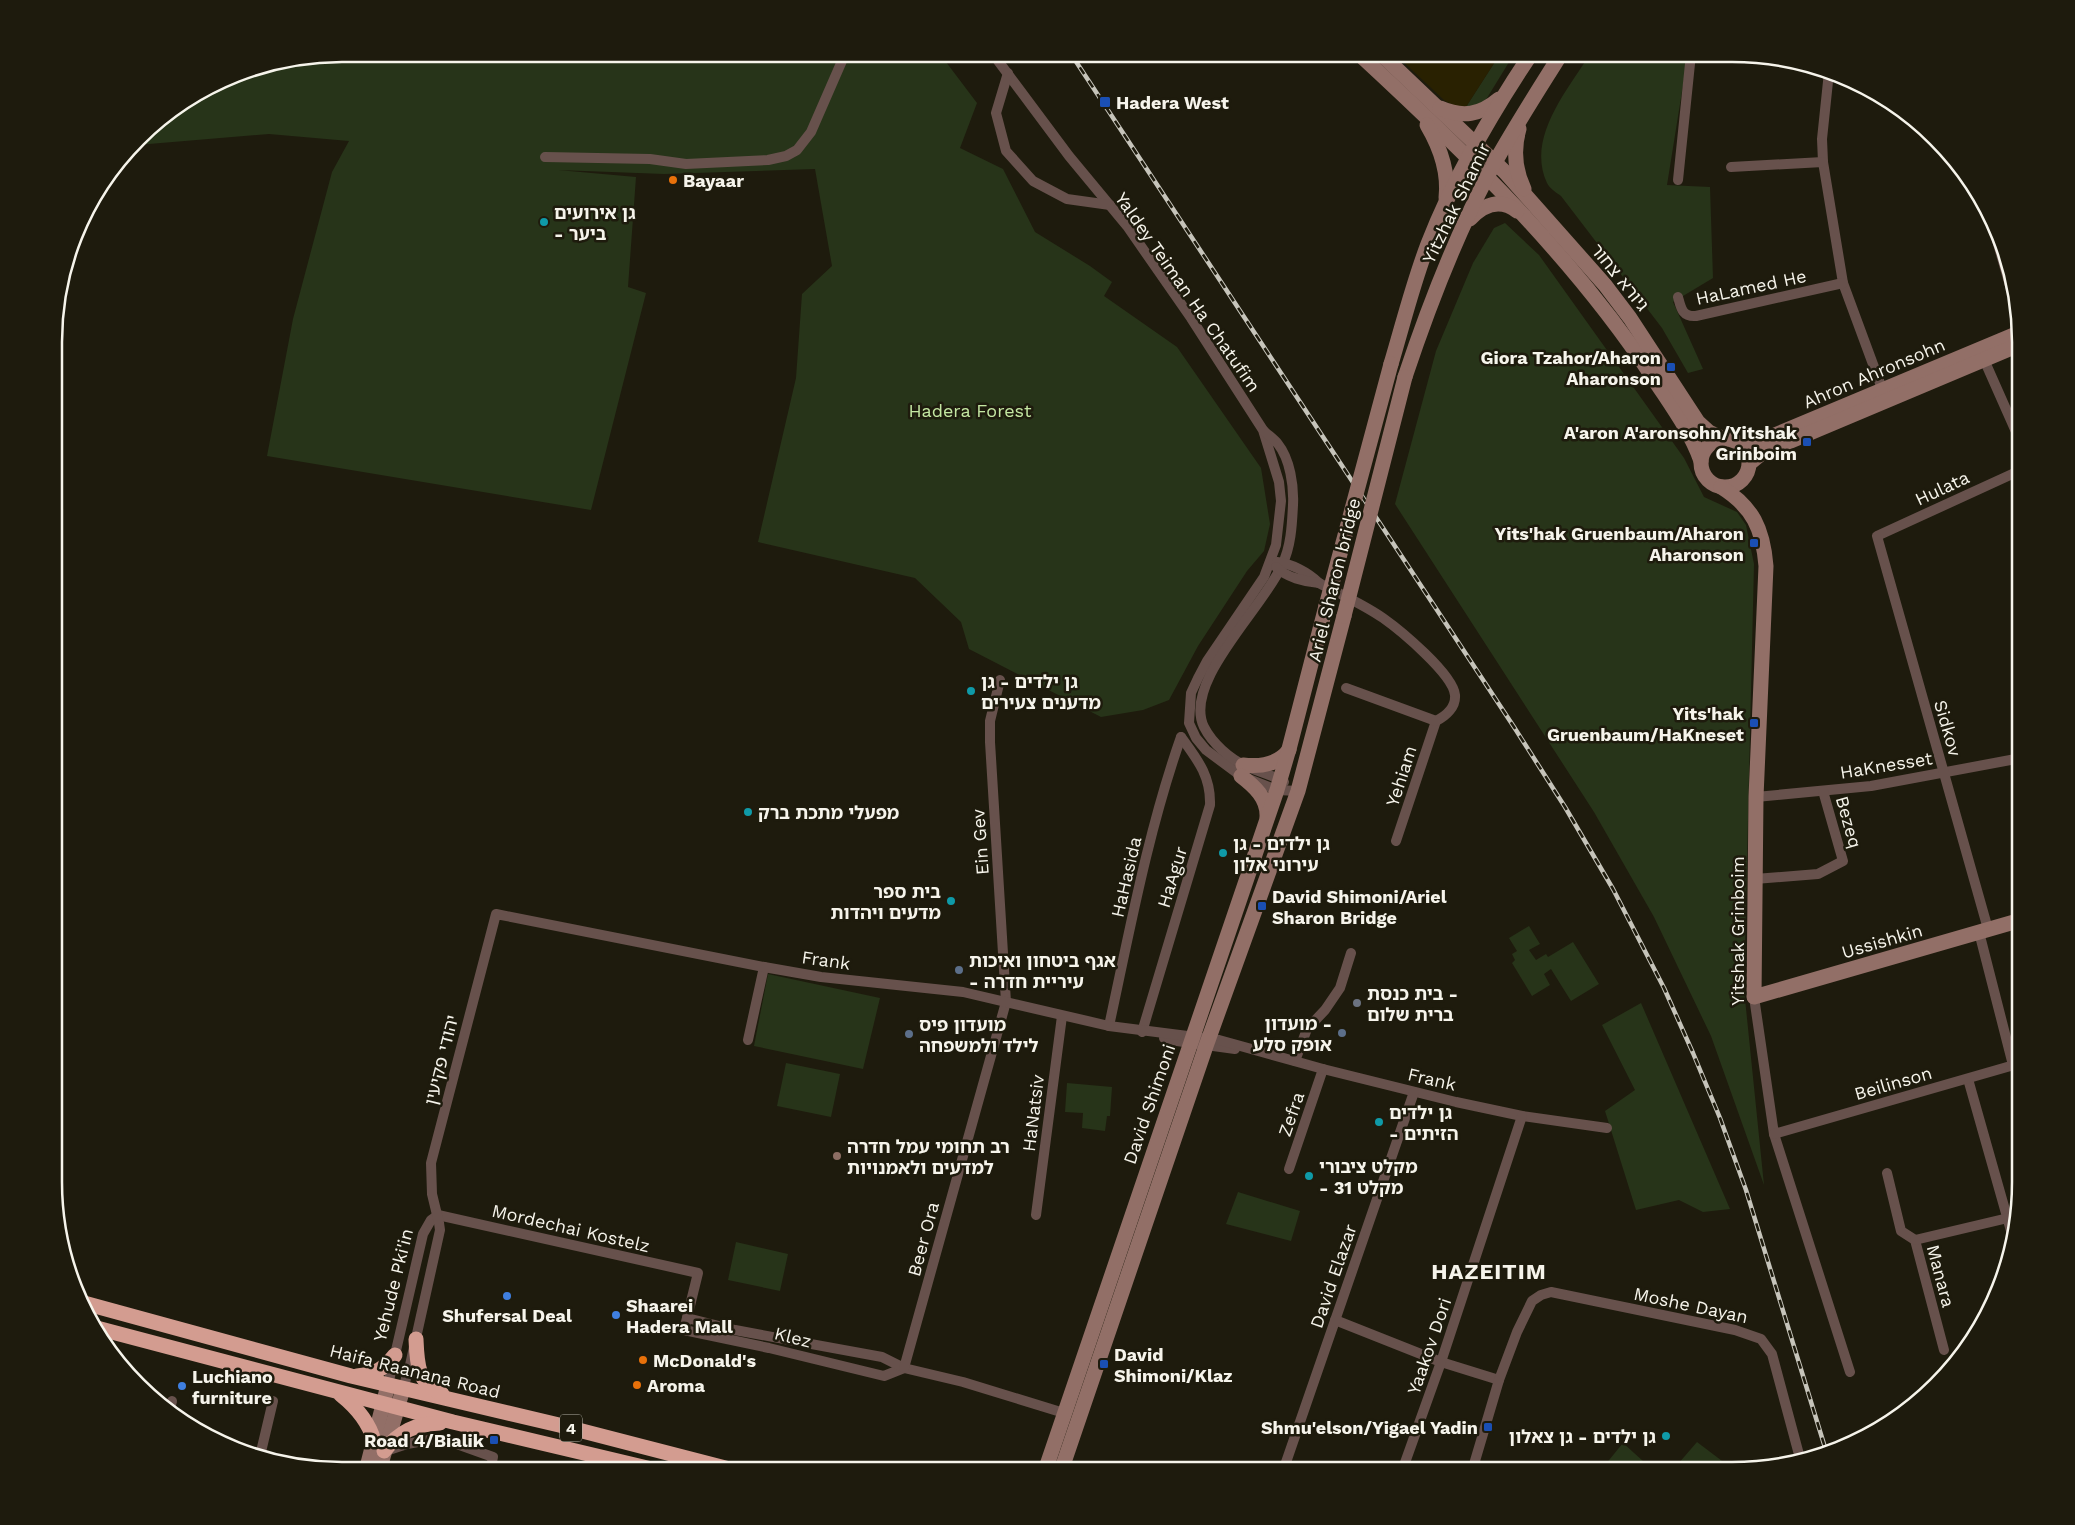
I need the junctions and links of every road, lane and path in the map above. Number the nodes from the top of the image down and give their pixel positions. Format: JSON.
{"nodes":[{"id":1,"x":842,"y":62,"type":"edge"},
{"id":2,"x":999,"y":62,"type":"edge"},
{"id":3,"x":1367,"y":62,"type":"edge"},
{"id":4,"x":1389,"y":62,"type":"edge"},
{"id":5,"x":1526,"y":62,"type":"edge"},
{"id":6,"x":1556,"y":62,"type":"edge"},
{"id":7,"x":1690,"y":62,"type":"edge"},
{"id":8,"x":1008,"y":73,"type":"junction"},
{"id":9,"x":1828,"y":79,"type":"edge"},
{"id":10,"x":1504,"y":95,"type":"junction"},
{"id":11,"x":1435,"y":105,"type":"junction"},
{"id":12,"x":1417,"y":109,"type":"junction"},
{"id":13,"x":1525,"y":111,"type":"junction"},
{"id":14,"x":1476,"y":144,"type":"junction"},
{"id":15,"x":545,"y":158,"type":"dead end"},
{"id":16,"x":1468,"y":158,"type":"junction"},
{"id":17,"x":1495,"y":162,"type":"junction"},
{"id":18,"x":1823,"y":162,"type":"junction"},
{"id":19,"x":1731,"y":167,"type":"dead end"},
{"id":20,"x":1487,"y":176,"type":"junction"},
{"id":21,"x":1678,"y":180,"type":"dead end"},
{"id":22,"x":1445,"y":204,"type":"junction"},
{"id":23,"x":1110,"y":205,"type":"junction"},
{"id":24,"x":1537,"y":209,"type":"junction"},
{"id":25,"x":1523,"y":215,"type":"junction"},
{"id":26,"x":1463,"y":228,"type":"junction"},
{"id":27,"x":1843,"y":283,"type":"junction"},
{"id":28,"x":1678,"y":297,"type":"dead end"},
{"id":29,"x":2012,"y":337,"type":"edge"},
{"id":30,"x":2012,"y":346,"type":"edge"},
{"id":31,"x":1982,"y":354,"type":"junction"},
{"id":32,"x":1391,"y":364,"type":"joint"},
{"id":33,"x":1405,"y":377,"type":"joint"},
{"id":34,"x":1885,"y":395,"type":"junction"},
{"id":35,"x":2012,"y":422,"type":"edge"},
{"id":36,"x":1263,"y":430,"type":"junction"},
{"id":37,"x":1724,"y":439,"type":"junction"},
{"id":38,"x":1740,"y":444,"type":"junction"},
{"id":39,"x":1701,"y":461,"type":"junction"},
{"id":40,"x":1750,"y":463,"type":"junction"},
{"id":41,"x":2012,"y":474,"type":"edge"},
{"id":42,"x":1744,"y":479,"type":"junction"},
{"id":43,"x":1721,"y":487,"type":"junction"},
{"id":44,"x":1750,"y":511,"type":"junction"},
{"id":45,"x":1877,"y":536,"type":"joint"},
{"id":46,"x":1271,"y":562,"type":"junction"},
{"id":47,"x":1281,"y":567,"type":"junction"},
{"id":48,"x":1000,"y":680,"type":"dead end"},
{"id":49,"x":1346,"y":688,"type":"dead end"},
{"id":50,"x":1436,"y":721,"type":"junction"},
{"id":51,"x":1181,"y":737,"type":"joint"},
{"id":52,"x":1289,"y":750,"type":"junction"},
{"id":53,"x":2012,"y":760,"type":"edge"},
{"id":54,"x":1242,"y":770,"type":"junction"},
{"id":55,"x":1944,"y":772,"type":"junction"},
{"id":56,"x":1279,"y":785,"type":"junction"},
{"id":57,"x":1298,"y":791,"type":"junction"},
{"id":58,"x":1822,"y":791,"type":"junction"},
{"id":59,"x":1756,"y":797,"type":"junction"},
{"id":60,"x":1266,"y":820,"type":"junction"},
{"id":61,"x":1396,"y":841,"type":"dead end"},
{"id":62,"x":1755,"y":880,"type":"junction"},
{"id":63,"x":496,"y":914,"type":"joint"},
{"id":64,"x":2012,"y":923,"type":"edge"},
{"id":65,"x":1984,"y":931,"type":"junction"},
{"id":66,"x":1351,"y":953,"type":"dead end"},
{"id":67,"x":764,"y":968,"type":"junction"},
{"id":68,"x":1754,"y":997,"type":"junction"},
{"id":69,"x":1006,"y":1002,"type":"junction"},
{"id":70,"x":1062,"y":1016,"type":"junction"},
{"id":71,"x":1110,"y":1026,"type":"junction"},
{"id":72,"x":1142,"y":1032,"type":"junction"},
{"id":73,"x":748,"y":1040,"type":"dead end"},
{"id":74,"x":1191,"y":1040,"type":"junction"},
{"id":75,"x":1207,"y":1042,"type":"junction"},
{"id":76,"x":2012,"y":1044,"type":"edge"},
{"id":77,"x":1295,"y":1061,"type":"junction"},
{"id":78,"x":2012,"y":1066,"type":"edge"},
{"id":79,"x":1323,"y":1069,"type":"junction"},
{"id":80,"x":1968,"y":1079,"type":"junction"},
{"id":81,"x":1414,"y":1092,"type":"junction"},
{"id":82,"x":1522,"y":1116,"type":"junction"},
{"id":83,"x":1608,"y":1128,"type":"dead end"},
{"id":84,"x":1774,"y":1134,"type":"junction"},
{"id":85,"x":1289,"y":1169,"type":"dead end"},
{"id":86,"x":1887,"y":1173,"type":"dead end"},
{"id":87,"x":438,"y":1215,"type":"junction"},
{"id":88,"x":1036,"y":1215,"type":"dead end"},
{"id":89,"x":2008,"y":1218,"type":"junction"},
{"id":90,"x":2009,"y":1223,"type":"edge"},
{"id":91,"x":1915,"y":1240,"type":"junction"},
{"id":92,"x":90,"y":1305,"type":"edge"},
{"id":93,"x":687,"y":1318,"type":"junction"},
{"id":94,"x":1335,"y":1320,"type":"junction"},
{"id":95,"x":105,"y":1330,"type":"edge"},
{"id":96,"x":416,"y":1339,"type":"junction"},
{"id":97,"x":1944,"y":1350,"type":"dead end"},
{"id":98,"x":395,"y":1355,"type":"junction"},
{"id":99,"x":1441,"y":1362,"type":"junction"},
{"id":100,"x":904,"y":1368,"type":"junction"},
{"id":101,"x":1850,"y":1372,"type":"dead end"},
{"id":102,"x":350,"y":1376,"type":"junction"},
{"id":103,"x":1499,"y":1380,"type":"junction"},
{"id":104,"x":388,"y":1386,"type":"junction"},
{"id":105,"x":403,"y":1389,"type":"junction"},
{"id":106,"x":335,"y":1392,"type":"junction"},
{"id":107,"x":172,"y":1401,"type":"dead end"},
{"id":108,"x":272,"y":1401,"type":"dead end"},
{"id":109,"x":457,"y":1401,"type":"junction"},
{"id":110,"x":171,"y":1404,"type":"edge"},
{"id":111,"x":390,"y":1406,"type":"junction"},
{"id":112,"x":1064,"y":1413,"type":"junction"},
{"id":113,"x":453,"y":1422,"type":"junction"},
{"id":114,"x":379,"y":1446,"type":"junction"},
{"id":115,"x":261,"y":1451,"type":"edge"},
{"id":116,"x":1800,"y":1454,"type":"edge"},
{"id":117,"x":371,"y":1462,"type":"edge"},
{"id":118,"x":379,"y":1462,"type":"edge"},
{"id":119,"x":492,"y":1462,"type":"edge"},
{"id":120,"x":622,"y":1462,"type":"edge"},
{"id":121,"x":702,"y":1462,"type":"edge"},
{"id":122,"x":1048,"y":1462,"type":"edge"},
{"id":123,"x":1064,"y":1462,"type":"edge"},
{"id":124,"x":1286,"y":1462,"type":"edge"},
{"id":125,"x":1405,"y":1462,"type":"edge"},
{"id":126,"x":1475,"y":1462,"type":"edge"}],
"edges":[{"from":1,"to":15,"type":"street"},
{"from":2,"to":8,"type":"street","name":"Yaldey Teiman Ha Chatufim"},
{"from":3,"to":12,"type":"main road"},
{"from":4,"to":11,"type":"main road","name":"גיורא צחור"},
{"from":5,"to":10,"type":"main road","name":"Yitzhak Shamir"},
{"from":6,"to":13,"type":"main road","name":"Yitzhak Shamir"},
{"from":7,"to":21,"type":"street"},
{"from":8,"to":23,"type":"street","name":"Yaldey Teiman Ha Chatufim"},
{"from":8,"to":23,"type":"street"},
{"from":9,"to":18,"type":"street"},
{"from":10,"to":11,"type":"main road"},
{"from":10,"to":14,"type":"main road","name":"Yitzhak Shamir"},
{"from":11,"to":14,"type":"main road","name":"גיורא צחור"},
{"from":12,"to":16,"type":"main road","name":"גיורא צחור"},
{"from":12,"to":22,"type":"main road"},
{"from":13,"to":17,"type":"main road","name":"Yitzhak Shamir"},
{"from":13,"to":24,"type":"main road"},
{"from":14,"to":16,"type":"main road","name":"Yitzhak Shamir"},
{"from":14,"to":17,"type":"main road","name":"גיורא צחור"},
{"from":16,"to":20,"type":"main road","name":"גיורא צחור"},
{"from":16,"to":22,"type":"main road","name":"Yitzhak Shamir"},
{"from":17,"to":20,"type":"main road","name":"Yitzhak Shamir"},
{"from":17,"to":24,"type":"main road","name":"גיורא צחור"},
{"from":18,"to":19,"type":"street"},
{"from":18,"to":27,"type":"street"},
{"from":20,"to":25,"type":"main road","name":"גיורא צחור"},
{"from":20,"to":26,"type":"main road","name":"Yitzhak Shamir"},
{"from":22,"to":32,"type":"main road","name":"Yitzhak Shamir"},
{"from":23,"to":36,"type":"street","name":"Yaldey Teiman Ha Chatufim"},
{"from":24,"to":37,"type":"main road","name":"גיורא צחור"},
{"from":25,"to":26,"type":"main road"},
{"from":25,"to":39,"type":"main road","name":"גיורא צחור"},
{"from":26,"to":33,"type":"main road","name":"Yitzhak Shamir"},
{"from":27,"to":28,"type":"street","name":"HaLamed He"},
{"from":27,"to":34,"type":"street"},
{"from":29,"to":31,"type":"main road","name":"Ahron Ahronsohn"},
{"from":30,"to":31,"type":"main road","name":"Ahron Ahronsohn"},
{"from":31,"to":34,"type":"main road","name":"Ahron Ahronsohn"},
{"from":31,"to":35,"type":"street"},
{"from":32,"to":52,"type":"main road","name":"Ariel Sharon bridge","bridge":true},
{"from":33,"to":57,"type":"main road","name":"Ariel Sharon bridge","bridge":true},
{"from":34,"to":38,"type":"main road","name":"Ahron Ahronsohn"},
{"from":34,"to":40,"type":"main road","name":"Ahron Ahronsohn"},
{"from":36,"to":46,"type":"street","name":"Yaldey Teiman Ha Chatufim"},
{"from":36,"to":47,"type":"street","name":"Yaldey Teiman Ha Chatufim"},
{"from":37,"to":38,"type":"main road"},
{"from":37,"to":39,"type":"main road"},
{"from":38,"to":40,"type":"main road"},
{"from":39,"to":43,"type":"main road"},
{"from":40,"to":42,"type":"main road"},
{"from":41,"to":45,"type":"street","name":"Hulata"},
{"from":42,"to":43,"type":"main road"},
{"from":42,"to":44,"type":"main road","name":"Yitshak Grinboim"},
{"from":43,"to":44,"type":"main road","name":"Yitshak Grinboim"},
{"from":44,"to":59,"type":"main road","name":"Yitshak Grinboim"},
{"from":45,"to":55,"type":"street","name":"Sidkov"},
{"from":46,"to":47,"type":"street"},
{"from":46,"to":54,"type":"street","name":"Yaldey Teiman Ha Chatufim"},
{"from":47,"to":50,"type":"street"},
{"from":47,"to":54,"type":"street","name":"Yaldey Teiman Ha Chatufim"},
{"from":48,"to":69,"type":"street","name":"Ein Gev"},
{"from":49,"to":50,"type":"street"},
{"from":50,"to":61,"type":"street","name":"Yehiam"},
{"from":51,"to":71,"type":"street","name":"HaHasida"},
{"from":51,"to":72,"type":"street","name":"HaAgur"},
{"from":52,"to":54,"type":"main road"},
{"from":52,"to":56,"type":"main road","name":"David Shimoni"},
{"from":53,"to":55,"type":"street","name":"HaKnesset"},
{"from":54,"to":56,"type":"street","name":"Yaldey Teiman Ha Chatufim"},
{"from":54,"to":60,"type":"main road"},
{"from":55,"to":58,"type":"street","name":"HaKnesset"},
{"from":55,"to":65,"type":"street","name":"Sidkov"},
{"from":56,"to":57,"type":"street","name":"Yaldey Teiman Ha Chatufim"},
{"from":56,"to":60,"type":"main road","name":"David Shimoni"},
{"from":57,"to":75,"type":"main road","name":"David Shimoni"},
{"from":58,"to":59,"type":"street","name":"HaKnesset"},
{"from":58,"to":62,"type":"street","name":"Bezeq"},
{"from":59,"to":62,"type":"main road","name":"Yitshak Grinboim"},
{"from":60,"to":74,"type":"main road","name":"David Shimoni"},
{"from":62,"to":68,"type":"main road","name":"Yitshak Grinboim"},
{"from":63,"to":67,"type":"street","name":"Frank"},
{"from":63,"to":87,"type":"street","name":"יהודי פקיעין"},
{"from":64,"to":65,"type":"main road","name":"Ussishkin"},
{"from":65,"to":68,"type":"main road","name":"Ussishkin"},
{"from":65,"to":76,"type":"street","name":"Sidkov"},
{"from":66,"to":77,"type":"street"},
{"from":67,"to":69,"type":"street","name":"Frank"},
{"from":67,"to":73,"type":"street"},
{"from":68,"to":84,"type":"street","name":"Yitshak Grinboim"},
{"from":69,"to":70,"type":"street","name":"Frank"},
{"from":69,"to":100,"type":"street","name":"Beer Ora"},
{"from":70,"to":71,"type":"street","name":"Frank"},
{"from":70,"to":88,"type":"street","name":"HaNatsiv"},
{"from":71,"to":72,"type":"street","name":"Frank"},
{"from":72,"to":74,"type":"street","name":"Frank"},
{"from":74,"to":75,"type":"street","name":"Frank"},
{"from":74,"to":112,"type":"main road","name":"David Shimoni"},
{"from":75,"to":77,"type":"street","name":"Frank"},
{"from":75,"to":123,"type":"main road","name":"David Shimoni"},
{"from":77,"to":79,"type":"street","name":"Frank"},
{"from":78,"to":80,"type":"street","name":"Beilinson"},
{"from":79,"to":81,"type":"street","name":"Frank"},
{"from":79,"to":85,"type":"street","name":"Zefra"},
{"from":80,"to":84,"type":"street","name":"Beilinson"},
{"from":80,"to":89,"type":"street"},
{"from":81,"to":82,"type":"street","name":"Frank"},
{"from":81,"to":94,"type":"street","name":"David Elazar"},
{"from":82,"to":83,"type":"street","name":"Frank"},
{"from":82,"to":99,"type":"street","name":"Yaakov Dori"},
{"from":84,"to":101,"type":"street","name":"Yitshak Grinboim"},
{"from":86,"to":91,"type":"street","name":"Manara"},
{"from":87,"to":93,"type":"street","name":"Mordechai Kostelz"},
{"from":87,"to":96,"type":"street","name":"Yehude Pki'in"},
{"from":87,"to":98,"type":"street","name":"Yehude Pki'in"},
{"from":89,"to":90,"type":"street"},
{"from":89,"to":91,"type":"street","name":"Manara"},
{"from":91,"to":97,"type":"street","name":"Manara"},
{"from":92,"to":102,"type":"highway","name":"Haifa Raanana Road","number":"4"},
{"from":93,"to":100,"type":"street","name":"Klez"},
{"from":93,"to":100,"type":"street","name":"Klez"},
{"from":94,"to":99,"type":"street"},
{"from":94,"to":124,"type":"street","name":"David Elazar"},
{"from":95,"to":106,"type":"highway","number":"4"},
{"from":96,"to":105,"type":"street","name":"Yehude Pki'in"},
{"from":96,"to":109,"type":"highway"},
{"from":98,"to":102,"type":"highway"},
{"from":98,"to":104,"type":"street","name":"Yehude Pki'in"},
{"from":99,"to":103,"type":"street"},
{"from":99,"to":125,"type":"street","name":"Yaakov Dori"},
{"from":100,"to":112,"type":"street","name":"Klez"},
{"from":102,"to":104,"type":"highway","name":"Haifa Raanana Road","number":"4"},
{"from":103,"to":116,"type":"street","name":"Moshe Dayan"},
{"from":103,"to":126,"type":"street","name":"Moshe Dayan"},
{"from":104,"to":105,"type":"highway","name":"Haifa Raanana Road","number":"4"},
{"from":104,"to":111,"type":"main road"},
{"from":105,"to":109,"type":"highway","name":"Haifa Raanana Road","number":"4"},
{"from":105,"to":111,"type":"main road","name":"Yehude Pki'in"},
{"from":106,"to":111,"type":"highway","number":"4"},
{"from":106,"to":114,"type":"highway"},
{"from":107,"to":110,"type":"street"},
{"from":108,"to":115,"type":"street"},
{"from":109,"to":121,"type":"highway","name":"Haifa Raanana Road","number":"4"},
{"from":111,"to":113,"type":"highway","number":"4"},
{"from":111,"to":114,"type":"main road"},
{"from":112,"to":122,"type":"main road","name":"David Shimoni"},
{"from":113,"to":114,"type":"highway"},
{"from":113,"to":120,"type":"highway","number":"4"},
{"from":114,"to":117,"type":"main road"},
{"from":114,"to":118,"type":"main road"},
{"from":114,"to":119,"type":"street"}]}
